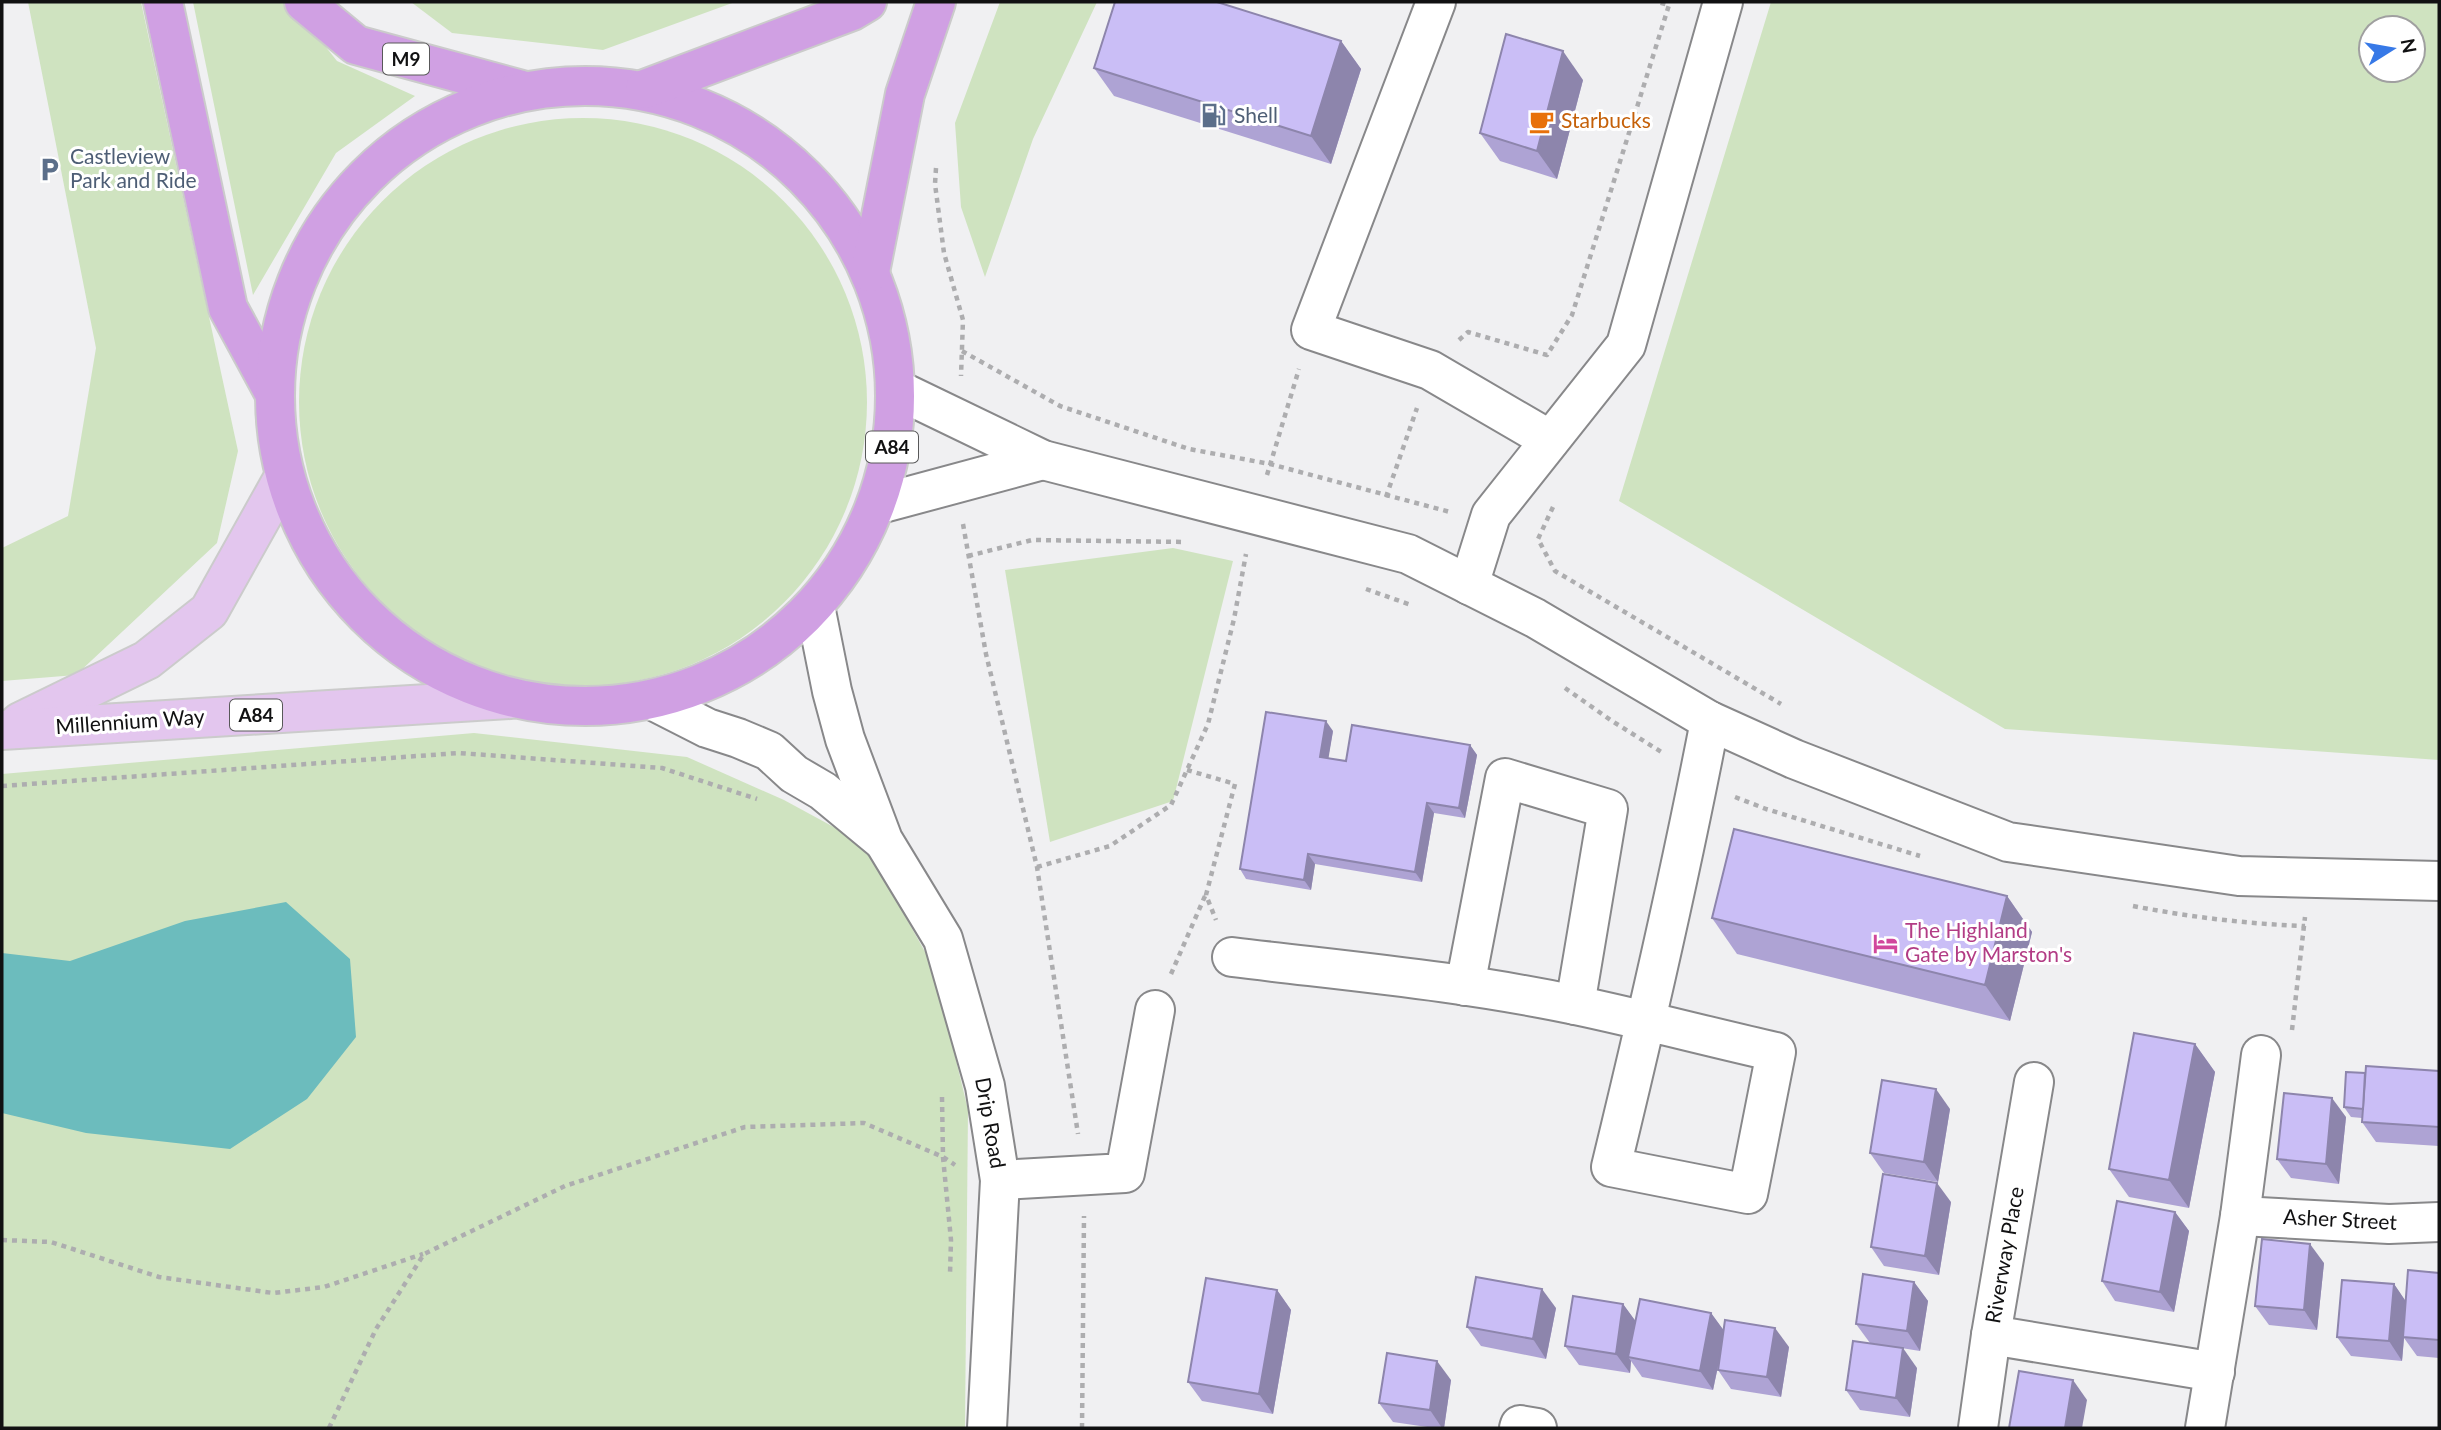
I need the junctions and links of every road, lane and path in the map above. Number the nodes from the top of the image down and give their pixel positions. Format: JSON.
{"nodes":[{"id":1,"x":163,"y":2,"type":"edge"},
{"id":2,"x":304,"y":2,"type":"edge"},
{"id":3,"x":867,"y":2,"type":"edge"},
{"id":4,"x":936,"y":2,"type":"edge"},
{"id":5,"x":1436,"y":2,"type":"edge"},
{"id":6,"x":1658,"y":2,"type":"edge"},
{"id":7,"x":1723,"y":2,"type":"edge"},
{"id":8,"x":1670,"y":3,"type":"edge"},
{"id":9,"x":645,"y":89,"type":"junction"},
{"id":10,"x":522,"y":90,"type":"junction"},
{"id":11,"x":936,"y":157,"type":"dead end"},
{"id":12,"x":870,"y":272,"type":"junction"},
{"id":13,"x":1311,"y":330,"type":"junction"},
{"id":14,"x":962,"y":351,"type":"junction"},
{"id":15,"x":1430,"y":370,"type":"junction"},
{"id":16,"x":895,"y":389,"type":"junction"},
{"id":17,"x":273,"y":391,"type":"junction"},
{"id":18,"x":958,"y":419,"type":"junction"},
{"id":19,"x":1550,"y":440,"type":"junction"},
{"id":20,"x":1043,"y":460,"type":"junction"},
{"id":21,"x":1270,"y":464,"type":"junction"},
{"id":22,"x":284,"y":477,"type":"junction"},
{"id":23,"x":956,"y":484,"type":"junction"},
{"id":24,"x":1386,"y":497,"type":"junction"},
{"id":25,"x":1557,"y":500,"type":"dead end"},
{"id":26,"x":876,"y":505,"type":"junction"},
{"id":27,"x":1491,"y":515,"type":"junction"},
{"id":28,"x":1258,"y":516,"type":"junction"},
{"id":29,"x":1545,"y":523,"type":"junction"},
{"id":30,"x":1469,"y":585,"type":"junction"},
{"id":31,"x":815,"y":606,"type":"junction"},
{"id":32,"x":510,"y":699,"type":"junction"},
{"id":33,"x":652,"y":700,"type":"junction"},
{"id":34,"x":1786,"y":707,"type":"dead end"},
{"id":35,"x":1710,"y":722,"type":"junction"},
{"id":36,"x":2,"y":730,"type":"edge"},
{"id":37,"x":1187,"y":770,"type":"junction"},
{"id":38,"x":2,"y":786,"type":"edge"},
{"id":39,"x":762,"y":801,"type":"dead end"},
{"id":40,"x":883,"y":840,"type":"junction"},
{"id":41,"x":1037,"y":867,"type":"junction"},
{"id":42,"x":2304,"y":877,"type":"junction"},
{"id":43,"x":2439,"y":881,"type":"edge"},
{"id":44,"x":1206,"y":895,"type":"junction"},
{"id":45,"x":1233,"y":957,"type":"joint"},
{"id":46,"x":1465,"y":986,"type":"junction"},
{"id":47,"x":1575,"y":1005,"type":"junction"},
{"id":48,"x":1155,"y":1010,"type":"joint"},
{"id":49,"x":1646,"y":1022,"type":"junction"},
{"id":50,"x":2261,"y":1055,"type":"joint"},
{"id":51,"x":2034,"y":1082,"type":"dead end"},
{"id":52,"x":942,"y":1094,"type":"dead end"},
{"id":53,"x":943,"y":1157,"type":"junction"},
{"id":54,"x":1084,"y":1174,"type":"junction"},
{"id":55,"x":1000,"y":1193,"type":"junction"},
{"id":56,"x":2240,"y":1216,"type":"junction"},
{"id":57,"x":2439,"y":1222,"type":"edge"},
{"id":58,"x":2,"y":1240,"type":"edge"},
{"id":59,"x":424,"y":1254,"type":"junction"},
{"id":60,"x":950,"y":1279,"type":"dead end"},
{"id":61,"x":1991,"y":1335,"type":"junction"},
{"id":62,"x":2215,"y":1372,"type":"junction"},
{"id":63,"x":329,"y":1428,"type":"edge"},
{"id":64,"x":987,"y":1428,"type":"edge"},
{"id":65,"x":1082,"y":1428,"type":"edge"},
{"id":66,"x":1520,"y":1428,"type":"edge"},
{"id":67,"x":1537,"y":1428,"type":"edge"},
{"id":68,"x":1978,"y":1428,"type":"edge"},
{"id":69,"x":2205,"y":1428,"type":"edge"}],
"edges":[{"from":1,"to":17,"type":"highway"},
{"from":2,"to":10,"type":"highway","number":"M9"},
{"from":3,"to":9,"type":"highway","number":"A84"},
{"from":4,"to":12,"type":"highway","number":"A84"},
{"from":5,"to":13,"type":"street"},
{"from":6,"to":8,"type":"path"},
{"from":7,"to":19,"type":"street"},
{"from":8,"to":15,"type":"path"},
{"from":9,"to":10,"type":"highway","number":"A84"},
{"from":9,"to":12,"type":"highway","number":"A84"},
{"from":10,"to":17,"type":"highway","number":"A84"},
{"from":11,"to":14,"type":"path"},
{"from":12,"to":16,"type":"highway","number":"A84"},
{"from":13,"to":15,"type":"street"},
{"from":13,"to":21,"type":"path"},
{"from":14,"to":18,"type":"path"},
{"from":14,"to":21,"type":"path"},
{"from":15,"to":19,"type":"street"},
{"from":15,"to":24,"type":"path"},
{"from":16,"to":18,"type":"street"},
{"from":16,"to":26,"type":"highway","number":"A84"},
{"from":17,"to":22,"type":"highway","number":"A84"},
{"from":18,"to":20,"type":"street"},
{"from":19,"to":27,"type":"street"},
{"from":20,"to":23,"type":"street"},
{"from":20,"to":28,"type":"street"},
{"from":21,"to":24,"type":"path"},
{"from":21,"to":28,"type":"path"},
{"from":22,"to":32,"type":"highway","number":"A84"},
{"from":22,"to":36,"type":"main road","name":"Millennium Way","number":"A84"},
{"from":23,"to":26,"type":"street"},
{"from":23,"to":41,"type":"path"},
{"from":24,"to":27,"type":"path"},
{"from":25,"to":29,"type":"path"},
{"from":26,"to":31,"type":"highway","number":"A84"},
{"from":27,"to":29,"type":"path"},
{"from":27,"to":30,"type":"street"},
{"from":28,"to":30,"type":"street"},
{"from":28,"to":37,"type":"path"},
{"from":29,"to":34,"type":"path"},
{"from":30,"to":35,"type":"street"},
{"from":31,"to":33,"type":"highway","number":"A84"},
{"from":31,"to":40,"type":"street","name":"Drip Road"},
{"from":32,"to":33,"type":"highway","number":"A84"},
{"from":32,"to":36,"type":"main road","name":"Millennium Way","number":"A84"},
{"from":33,"to":40,"type":"street","name":"Drip Road"},
{"from":35,"to":42,"type":"street"},
{"from":35,"to":49,"type":"street"},
{"from":37,"to":41,"type":"path"},
{"from":37,"to":44,"type":"path"},
{"from":38,"to":39,"type":"path"},
{"from":40,"to":55,"type":"street","name":"Drip Road"},
{"from":41,"to":54,"type":"path"},
{"from":42,"to":43,"type":"street"},
{"from":42,"to":50,"type":"path"},
{"from":44,"to":45,"type":"path"},
{"from":44,"to":48,"type":"path"},
{"from":45,"to":46,"type":"street"},
{"from":46,"to":47,"type":"street"},
{"from":46,"to":47,"type":"street"},
{"from":47,"to":49,"type":"street"},
{"from":48,"to":54,"type":"street"},
{"from":49,"to":49,"type":"street"},
{"from":50,"to":56,"type":"street"},
{"from":51,"to":61,"type":"street","name":"Riverway Place"},
{"from":52,"to":53,"type":"path"},
{"from":53,"to":55,"type":"path"},
{"from":53,"to":59,"type":"path"},
{"from":53,"to":60,"type":"path"},
{"from":54,"to":55,"type":"street"},
{"from":54,"to":65,"type":"path"},
{"from":55,"to":64,"type":"street","name":"Drip Road"},
{"from":56,"to":57,"type":"street","name":"Asher Street"},
{"from":56,"to":62,"type":"street"},
{"from":58,"to":59,"type":"path"},
{"from":59,"to":63,"type":"path"},
{"from":61,"to":62,"type":"street"},
{"from":61,"to":68,"type":"street","name":"Riverway Place"},
{"from":62,"to":69,"type":"street"},
{"from":66,"to":67,"type":"street"}]}
